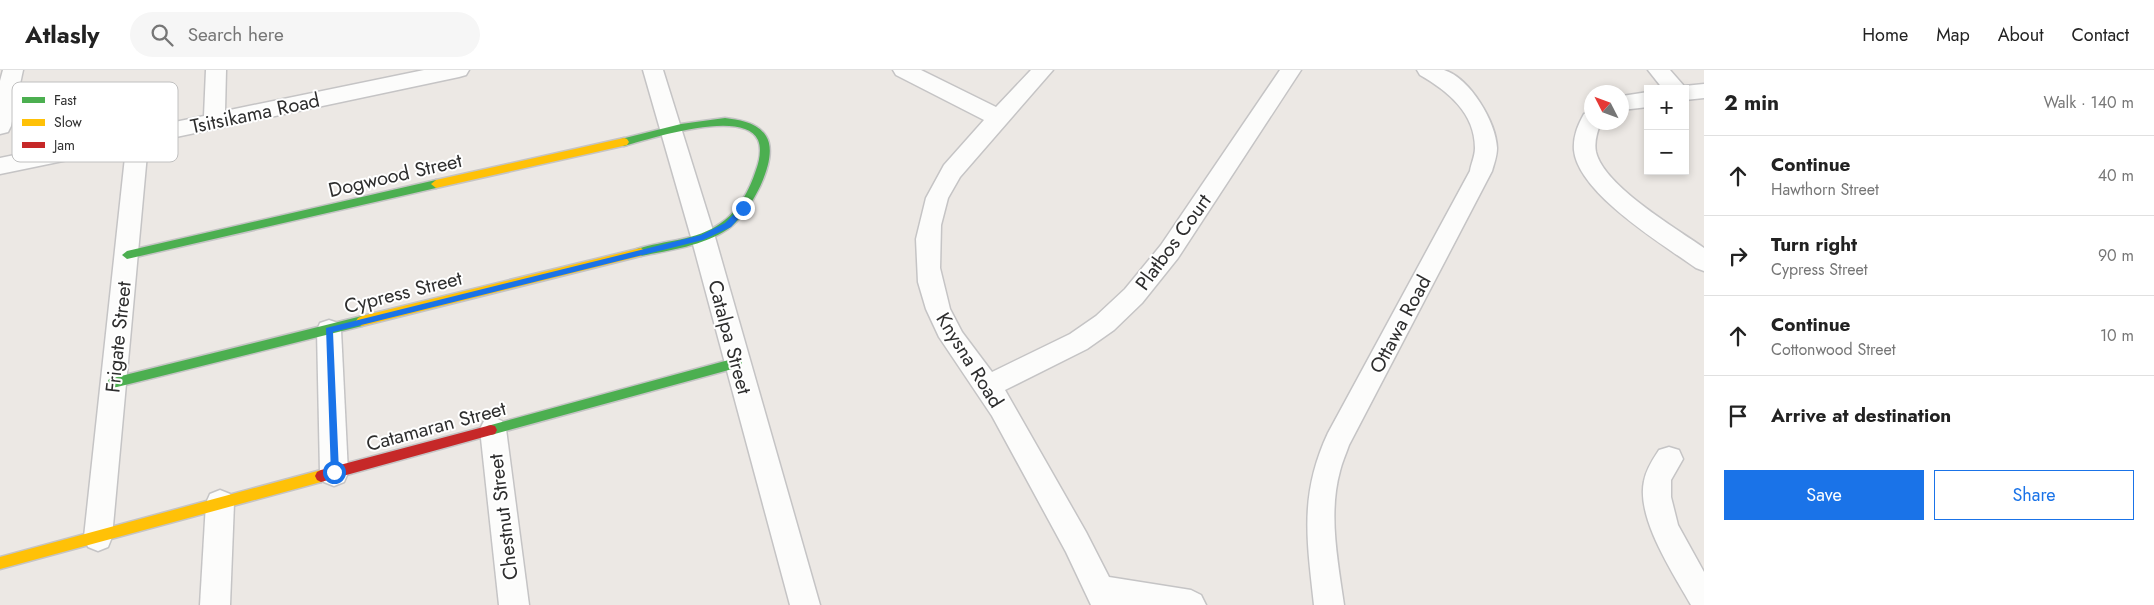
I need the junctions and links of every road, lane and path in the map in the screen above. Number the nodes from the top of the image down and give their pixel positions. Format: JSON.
{"nodes":[{"id":1,"x":13,"y":70,"type":"edge"},
{"id":2,"x":216,"y":70,"type":"edge"},
{"id":3,"x":459,"y":70,"type":"edge"},
{"id":4,"x":653,"y":70,"type":"edge"},
{"id":5,"x":903,"y":70,"type":"edge"},
{"id":6,"x":1043,"y":70,"type":"edge"},
{"id":7,"x":1291,"y":70,"type":"edge"},
{"id":8,"x":1427,"y":70,"type":"edge"},
{"id":9,"x":1658,"y":70,"type":"edge"},
{"id":10,"x":421,"y":74,"type":"edge"},
{"id":11,"x":1671,"y":85,"type":"edge"},
{"id":12,"x":1704,"y":90,"type":"edge"},
{"id":13,"x":1689,"y":92,"type":"edge"},
{"id":14,"x":1644,"y":100,"type":"edge"},
{"id":15,"x":1629,"y":102,"type":"edge"},
{"id":16,"x":999,"y":118,"type":"junction"},
{"id":17,"x":214,"y":122,"type":"junction"},
{"id":18,"x":0,"y":126,"type":"edge"},
{"id":19,"x":178,"y":129,"type":"edge"},
{"id":20,"x":1586,"y":130,"type":"edge"},
{"id":21,"x":671,"y":131,"type":"junction"},
{"id":22,"x":19,"y":162,"type":"edge"},
{"id":23,"x":136,"y":162,"type":"edge"},
{"id":24,"x":0,"y":166,"type":"edge"},
{"id":25,"x":703,"y":237,"type":"junction"},
{"id":26,"x":127,"y":255,"type":"junction"},
{"id":27,"x":1704,"y":261,"type":"edge"},
{"id":28,"x":329,"y":330,"type":"junction"},
{"id":29,"x":736,"y":363,"type":"junction"},
{"id":30,"x":113,"y":383,"type":"junction"},
{"id":31,"x":988,"y":386,"type":"junction"},
{"id":32,"x":493,"y":429,"type":"junction"},
{"id":33,"x":1669,"y":459,"type":"dead end"},
{"id":34,"x":334,"y":472,"type":"junction"},
{"id":35,"x":220,"y":503,"type":"junction"},
{"id":36,"x":98,"y":537,"type":"junction"},
{"id":37,"x":0,"y":563,"type":"edge"},
{"id":38,"x":1103,"y":598,"type":"edge"},
{"id":39,"x":1704,"y":600,"type":"edge"},
{"id":40,"x":216,"y":605,"type":"edge"},
{"id":41,"x":514,"y":605,"type":"edge"},
{"id":42,"x":805,"y":605,"type":"edge"},
{"id":43,"x":1191,"y":605,"type":"edge"},
{"id":44,"x":1329,"y":605,"type":"edge"}],
"edges":[{"from":1,"to":18,"type":"street"},
{"from":2,"to":17,"type":"street"},
{"from":3,"to":10,"type":"street","name":"Tsitsikama Road"},
{"from":4,"to":21,"type":"street","name":"Catalpa Street"},
{"from":5,"to":16,"type":"street"},
{"from":6,"to":16,"type":"street","name":"Knysna Road"},
{"from":7,"to":31,"type":"street","name":"Platbos Court"},
{"from":8,"to":44,"type":"street","name":"Ottawa Road"},
{"from":9,"to":11,"type":"street"},
{"from":10,"to":17,"type":"street","name":"Tsitsikama Road"},
{"from":12,"to":13,"type":"street"},
{"from":14,"to":15,"type":"street"},
{"from":16,"to":31,"type":"street","name":"Knysna Road"},
{"from":17,"to":19,"type":"street","name":"Tsitsikama Road"},
{"from":20,"to":27,"type":"street"},
{"from":21,"to":25,"type":"street","name":"Catalpa Street"},
{"from":21,"to":25,"type":"street","name":"Dogwood Street"},
{"from":21,"to":26,"type":"street","name":"Dogwood Street"},
{"from":22,"to":24,"type":"street","name":"Tsitsikama Road"},
{"from":23,"to":26,"type":"street","name":"Frigate Street"},
{"from":25,"to":28,"type":"street","name":"Cypress Street"},
{"from":25,"to":29,"type":"street","name":"Catalpa Street"},
{"from":26,"to":30,"type":"street","name":"Frigate Street"},
{"from":28,"to":30,"type":"street","name":"Cypress Street"},
{"from":28,"to":34,"type":"street"},
{"from":29,"to":32,"type":"street","name":"Catamaran Street"},
{"from":29,"to":42,"type":"street","name":"Catalpa Street"},
{"from":30,"to":36,"type":"street","name":"Frigate Street"},
{"from":31,"to":38,"type":"street","name":"Knysna Road"},
{"from":32,"to":34,"type":"street","name":"Catamaran Street"},
{"from":32,"to":41,"type":"street","name":"Chestnut Street"},
{"from":33,"to":39,"type":"street"},
{"from":34,"to":35,"type":"street","name":"Catamaran Street"},
{"from":35,"to":36,"type":"street","name":"Catamaran Street"},
{"from":35,"to":40,"type":"street"},
{"from":36,"to":37,"type":"street","name":"Catamaran Street"},
{"from":38,"to":43,"type":"street"}]}
